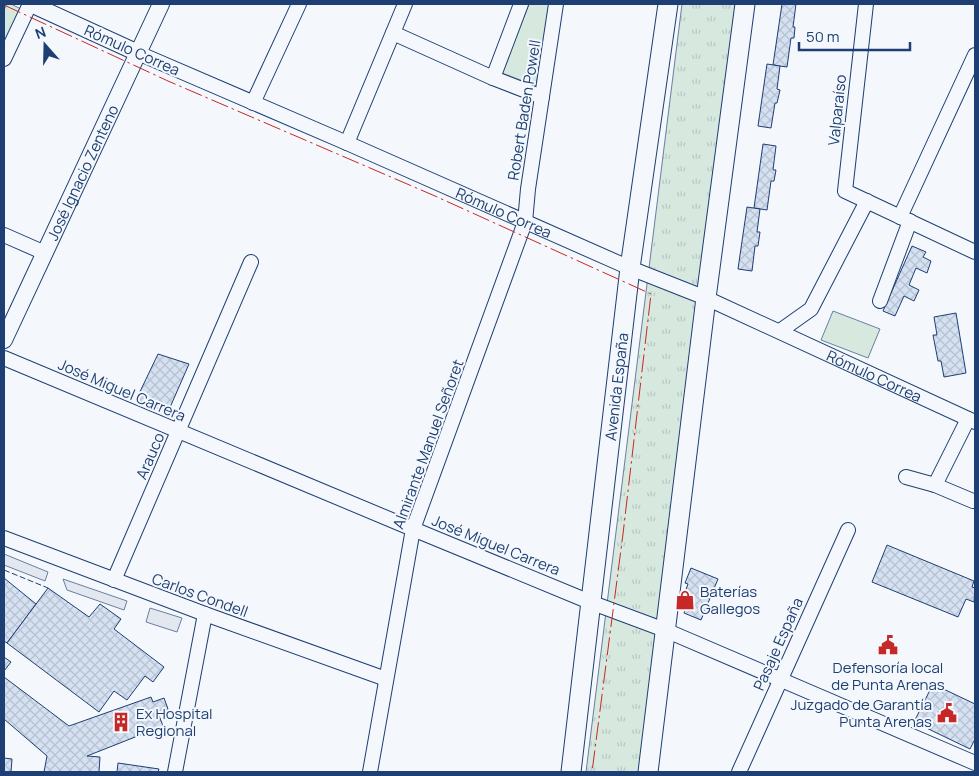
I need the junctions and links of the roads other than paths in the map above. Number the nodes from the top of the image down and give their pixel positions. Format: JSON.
{"nodes":[{"id":1,"x":30,"y":4,"type":"edge"},
{"id":2,"x":161,"y":4,"type":"edge"},
{"id":3,"x":299,"y":4,"type":"edge"},
{"id":4,"x":405,"y":4,"type":"edge"},
{"id":5,"x":521,"y":4,"type":"edge"},
{"id":6,"x":556,"y":4,"type":"edge"},
{"id":7,"x":668,"y":4,"type":"edge"},
{"id":8,"x":745,"y":4,"type":"edge"},
{"id":9,"x":866,"y":4,"type":"edge"},
{"id":10,"x":393,"y":33,"type":"junction"},
{"id":11,"x":138,"y":53,"type":"junction"},
{"id":12,"x":975,"y":55,"type":"edge"},
{"id":13,"x":4,"y":59,"type":"edge"},
{"id":14,"x":493,"y":78,"type":"junction"},
{"id":15,"x":542,"y":97,"type":"junction"},
{"id":16,"x":252,"y":103,"type":"junction"},
{"id":17,"x":347,"y":143,"type":"junction"},
{"id":18,"x":866,"y":201,"type":"junction"},
{"id":19,"x":905,"y":219,"type":"junction"},
{"id":20,"x":525,"y":222,"type":"junction"},
{"id":21,"x":4,"y":235,"type":"edge"},
{"id":22,"x":975,"y":252,"type":"edge"},
{"id":23,"x":45,"y":253,"type":"junction"},
{"id":24,"x":251,"y":262,"type":"dead end"},
{"id":25,"x":630,"y":268,"type":"junction"},
{"id":26,"x":706,"y":298,"type":"junction"},
{"id":27,"x":880,"y":301,"type":"dead end"},
{"id":28,"x":780,"y":331,"type":"junction"},
{"id":29,"x":4,"y":340,"type":"edge"},
{"id":30,"x":4,"y":358,"type":"edge"},
{"id":31,"x":972,"y":420,"type":"edge"},
{"id":32,"x":178,"y":431,"type":"junction"},
{"id":33,"x":906,"y":477,"type":"dead end"},
{"id":34,"x":935,"y":486,"type":"junction"},
{"id":35,"x":973,"y":501,"type":"dead end"},
{"id":36,"x":412,"y":529,"type":"junction"},
{"id":37,"x":848,"y":530,"type":"dead end"},
{"id":38,"x":4,"y":538,"type":"edge"},
{"id":39,"x":114,"y":580,"type":"junction"},
{"id":40,"x":590,"y":602,"type":"junction"},
{"id":41,"x":205,"y":614,"type":"junction"},
{"id":42,"x":666,"y":630,"type":"junction"},
{"id":43,"x":386,"y":679,"type":"junction"},
{"id":44,"x":780,"y":679,"type":"junction"},
{"id":45,"x":975,"y":763,"type":"edge"},
{"id":46,"x":175,"y":772,"type":"edge"},
{"id":47,"x":370,"y":772,"type":"edge"},
{"id":48,"x":571,"y":772,"type":"edge"},
{"id":49,"x":648,"y":772,"type":"edge"},
{"id":50,"x":739,"y":772,"type":"edge"}],
"edges":[{"from":1,"to":11,"type":"street","name":"Rómulo Correa"},
{"from":1,"to":13,"type":"street"},
{"from":2,"to":11,"type":"street","name":"José Ignacio Zenteno"},
{"from":3,"to":16,"type":"street"},
{"from":4,"to":10,"type":"street"},
{"from":5,"to":14,"type":"street"},
{"from":6,"to":15,"type":"street","name":"Robert Baden Powell"},
{"from":7,"to":25,"type":"main road","name":"Avenida España"},
{"from":8,"to":26,"type":"main road"},
{"from":9,"to":18,"type":"street","name":"Valparaíso"},
{"from":10,"to":14,"type":"street"},
{"from":10,"to":17,"type":"street"},
{"from":11,"to":16,"type":"street","name":"Rómulo Correa"},
{"from":11,"to":23,"type":"street","name":"José Ignacio Zenteno"},
{"from":12,"to":19,"type":"street"},
{"from":14,"to":15,"type":"street"},
{"from":15,"to":20,"type":"street","name":"Robert Baden Powell"},
{"from":16,"to":17,"type":"street","name":"Rómulo Correa"},
{"from":17,"to":20,"type":"street","name":"Rómulo Correa"},
{"from":18,"to":19,"type":"street"},
{"from":18,"to":28,"type":"street"},
{"from":19,"to":22,"type":"street"},
{"from":19,"to":27,"type":"street"},
{"from":20,"to":25,"type":"street","name":"Rómulo Correa"},
{"from":20,"to":36,"type":"street","name":"Almirante Manuel Señoret"},
{"from":21,"to":23,"type":"street"},
{"from":23,"to":29,"type":"street","name":"José Ignacio Zenteno"},
{"from":24,"to":32,"type":"street","name":"Arauco"},
{"from":25,"to":26,"type":"street","name":"Rómulo Correa"},
{"from":25,"to":40,"type":"main road","name":"Avenida España"},
{"from":26,"to":28,"type":"street","name":"Rómulo Correa"},
{"from":26,"to":42,"type":"main road"},
{"from":28,"to":31,"type":"street","name":"Rómulo Correa"},
{"from":30,"to":32,"type":"street","name":"José Miguel Carrera"},
{"from":31,"to":34,"type":"street"},
{"from":32,"to":36,"type":"street","name":"José Miguel Carrera"},
{"from":32,"to":39,"type":"street","name":"Arauco"},
{"from":33,"to":34,"type":"street"},
{"from":34,"to":35,"type":"street"},
{"from":36,"to":40,"type":"street","name":"José Miguel Carrera"},
{"from":36,"to":43,"type":"street","name":"Almirante Manuel Señoret"},
{"from":37,"to":44,"type":"street","name":"Pasaje España"},
{"from":38,"to":39,"type":"street","name":"Carlos Condell"},
{"from":39,"to":41,"type":"street","name":"Carlos Condell"},
{"from":40,"to":42,"type":"street","name":"José Miguel Carrera"},
{"from":40,"to":48,"type":"main road","name":"Avenida España"},
{"from":41,"to":43,"type":"street","name":"Carlos Condell"},
{"from":41,"to":46,"type":"street"},
{"from":42,"to":44,"type":"street","name":"José Miguel Carrera"},
{"from":42,"to":49,"type":"main road"},
{"from":43,"to":47,"type":"street","name":"Almirante Manuel Señoret"},
{"from":44,"to":45,"type":"street","name":"José Miguel Carrera"},
{"from":44,"to":50,"type":"street","name":"Pasaje España"}]}
